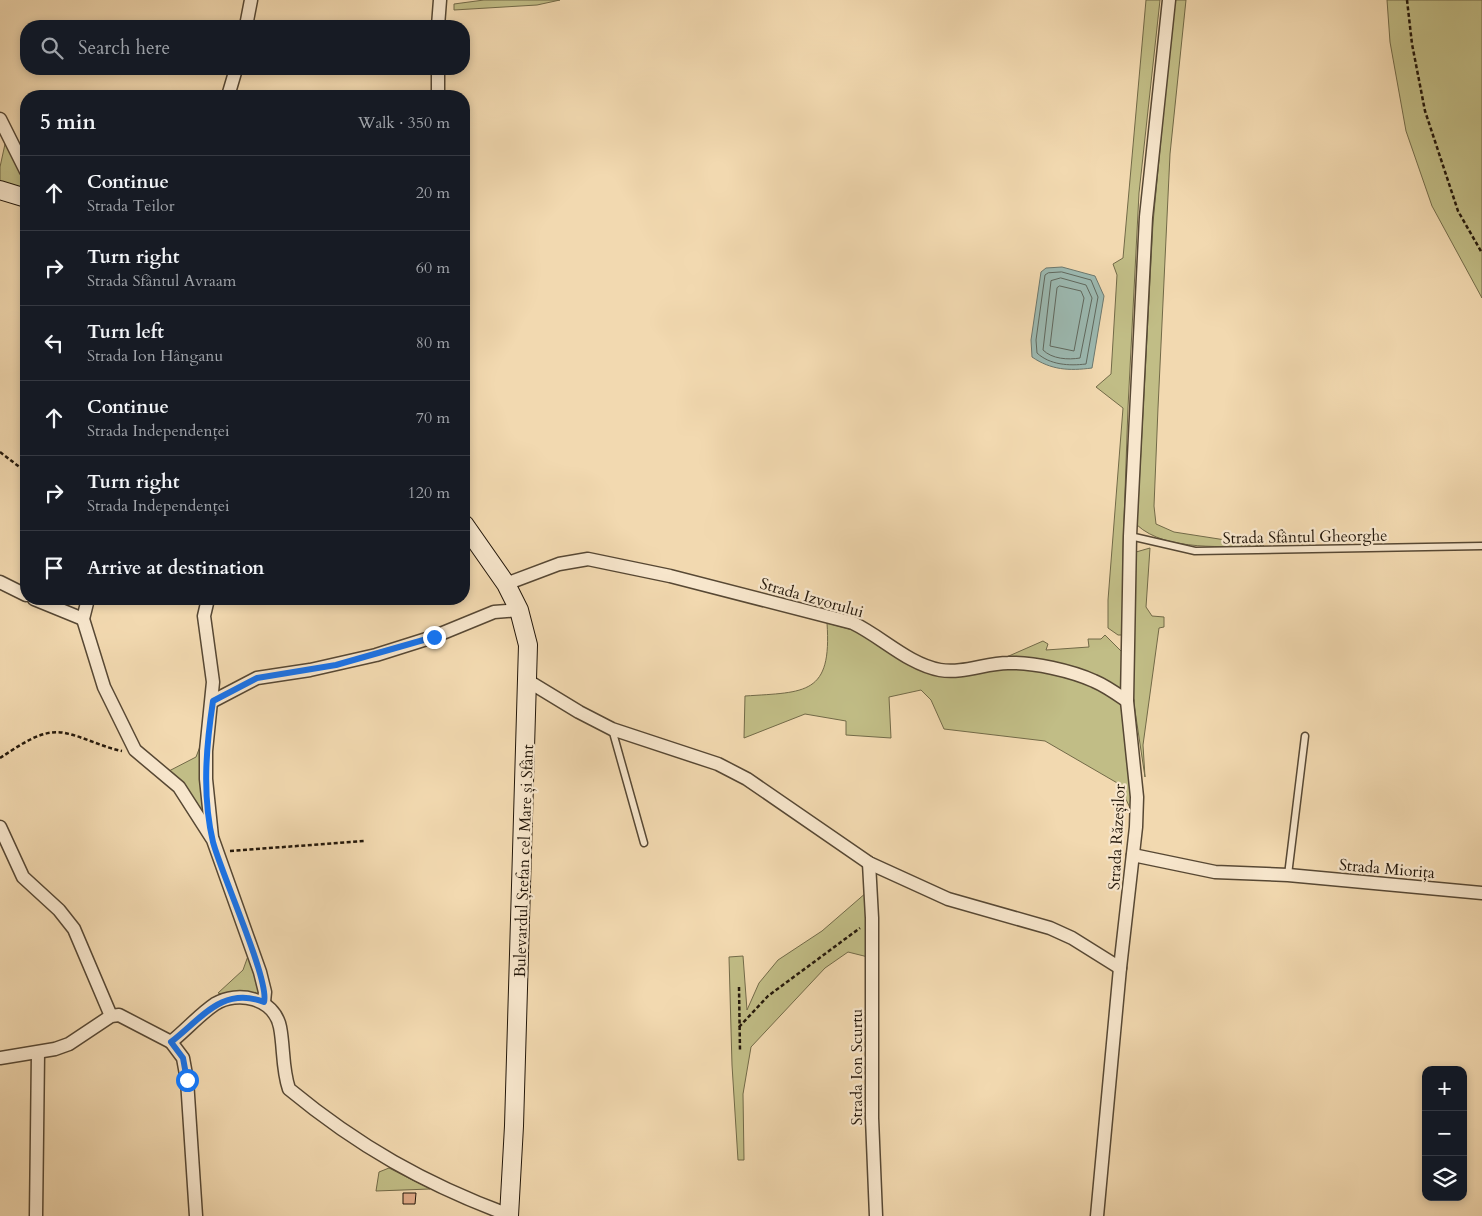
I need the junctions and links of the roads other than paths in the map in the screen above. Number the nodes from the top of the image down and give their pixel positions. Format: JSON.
{"nodes":[{"id":1,"x":251,"y":0,"type":"edge"},
{"id":2,"x":440,"y":0,"type":"edge"},
{"id":3,"x":1169,"y":0,"type":"edge"},
{"id":4,"x":247,"y":20,"type":"edge"},
{"id":5,"x":438,"y":20,"type":"edge"},
{"id":6,"x":234,"y":75,"type":"edge"},
{"id":7,"x":438,"y":75,"type":"edge"},
{"id":8,"x":230,"y":90,"type":"edge"},
{"id":9,"x":438,"y":90,"type":"edge"},
{"id":10,"x":0,"y":119,"type":"edge"},
{"id":11,"x":20,"y":159,"type":"edge"},
{"id":12,"x":0,"y":190,"type":"edge"},
{"id":13,"x":20,"y":196,"type":"edge"},
{"id":14,"x":470,"y":533,"type":"edge"},
{"id":15,"x":1130,"y":536,"type":"junction"},
{"id":16,"x":1482,"y":546,"type":"edge"},
{"id":17,"x":0,"y":582,"type":"edge"},
{"id":18,"x":506,"y":584,"type":"junction"},
{"id":19,"x":20,"y":593,"type":"edge"},
{"id":20,"x":49,"y":605,"type":"edge"},
{"id":21,"x":86,"y":605,"type":"edge"},
{"id":22,"x":207,"y":605,"type":"edge"},
{"id":23,"x":519,"y":610,"type":"junction"},
{"id":24,"x":83,"y":619,"type":"junction"},
{"id":25,"x":528,"y":681,"type":"junction"},
{"id":26,"x":213,"y":701,"type":"junction"},
{"id":27,"x":1127,"y":701,"type":"junction"},
{"id":28,"x":612,"y":729,"type":"junction"},
{"id":29,"x":1305,"y":736,"type":"dead end"},
{"id":30,"x":0,"y":827,"type":"edge"},
{"id":31,"x":644,"y":843,"type":"dead end"},
{"id":32,"x":214,"y":846,"type":"junction"},
{"id":33,"x":1133,"y":855,"type":"junction"},
{"id":34,"x":869,"y":863,"type":"junction"},
{"id":35,"x":1288,"y":875,"type":"junction"},
{"id":36,"x":1482,"y":893,"type":"edge"},
{"id":37,"x":1120,"y":968,"type":"junction"},
{"id":38,"x":264,"y":1002,"type":"junction"},
{"id":39,"x":111,"y":1016,"type":"junction"},
{"id":40,"x":171,"y":1042,"type":"junction"},
{"id":41,"x":38,"y":1053,"type":"junction"},
{"id":42,"x":0,"y":1058,"type":"edge"},
{"id":43,"x":509,"y":1215,"type":"edge"},
{"id":44,"x":36,"y":1216,"type":"edge"},
{"id":45,"x":196,"y":1216,"type":"edge"},
{"id":46,"x":876,"y":1216,"type":"edge"},
{"id":47,"x":1096,"y":1216,"type":"edge"}],
"edges":[{"from":1,"to":4,"type":"street"},
{"from":2,"to":5,"type":"street"},
{"from":3,"to":15,"type":"street","name":"Strada Răzeșilor"},
{"from":6,"to":8,"type":"street"},
{"from":7,"to":9,"type":"street"},
{"from":10,"to":11,"type":"street"},
{"from":12,"to":13,"type":"street"},
{"from":14,"to":18,"type":"street","name":"Bulevardul Ștefan cel Mare și Sfânt"},
{"from":15,"to":16,"type":"lane","name":"Strada Sfântul Gheorghe"},
{"from":15,"to":27,"type":"street","name":"Strada Răzeșilor"},
{"from":17,"to":19,"type":"street"},
{"from":18,"to":23,"type":"street","name":"Bulevardul Ștefan cel Mare și Sfânt"},
{"from":18,"to":27,"type":"street","name":"Strada Izvorului"},
{"from":20,"to":24,"type":"street"},
{"from":21,"to":24,"type":"street"},
{"from":22,"to":26,"type":"street"},
{"from":23,"to":25,"type":"street","name":"Bulevardul Ștefan cel Mare și Sfânt"},
{"from":23,"to":26,"type":"street"},
{"from":24,"to":32,"type":"street"},
{"from":25,"to":28,"type":"street"},
{"from":25,"to":43,"type":"street","name":"Bulevardul Ștefan cel Mare și Sfânt"},
{"from":26,"to":32,"type":"street"},
{"from":27,"to":33,"type":"street","name":"Strada Răzeșilor"},
{"from":28,"to":31,"type":"lane"},
{"from":28,"to":34,"type":"street"},
{"from":29,"to":35,"type":"lane"},
{"from":30,"to":39,"type":"street"},
{"from":32,"to":38,"type":"street"},
{"from":33,"to":35,"type":"street","name":"Strada Miorița"},
{"from":33,"to":37,"type":"street","name":"Strada Răzeșilor"},
{"from":34,"to":37,"type":"street"},
{"from":34,"to":46,"type":"street","name":"Strada Ion Scurtu"},
{"from":35,"to":36,"type":"street","name":"Strada Miorița"},
{"from":37,"to":47,"type":"street","name":"Strada Răzeșilor"},
{"from":38,"to":40,"type":"street"},
{"from":38,"to":43,"type":"street"},
{"from":39,"to":40,"type":"street"},
{"from":39,"to":41,"type":"street"},
{"from":40,"to":45,"type":"street"},
{"from":41,"to":42,"type":"street"},
{"from":41,"to":44,"type":"street"}]}
